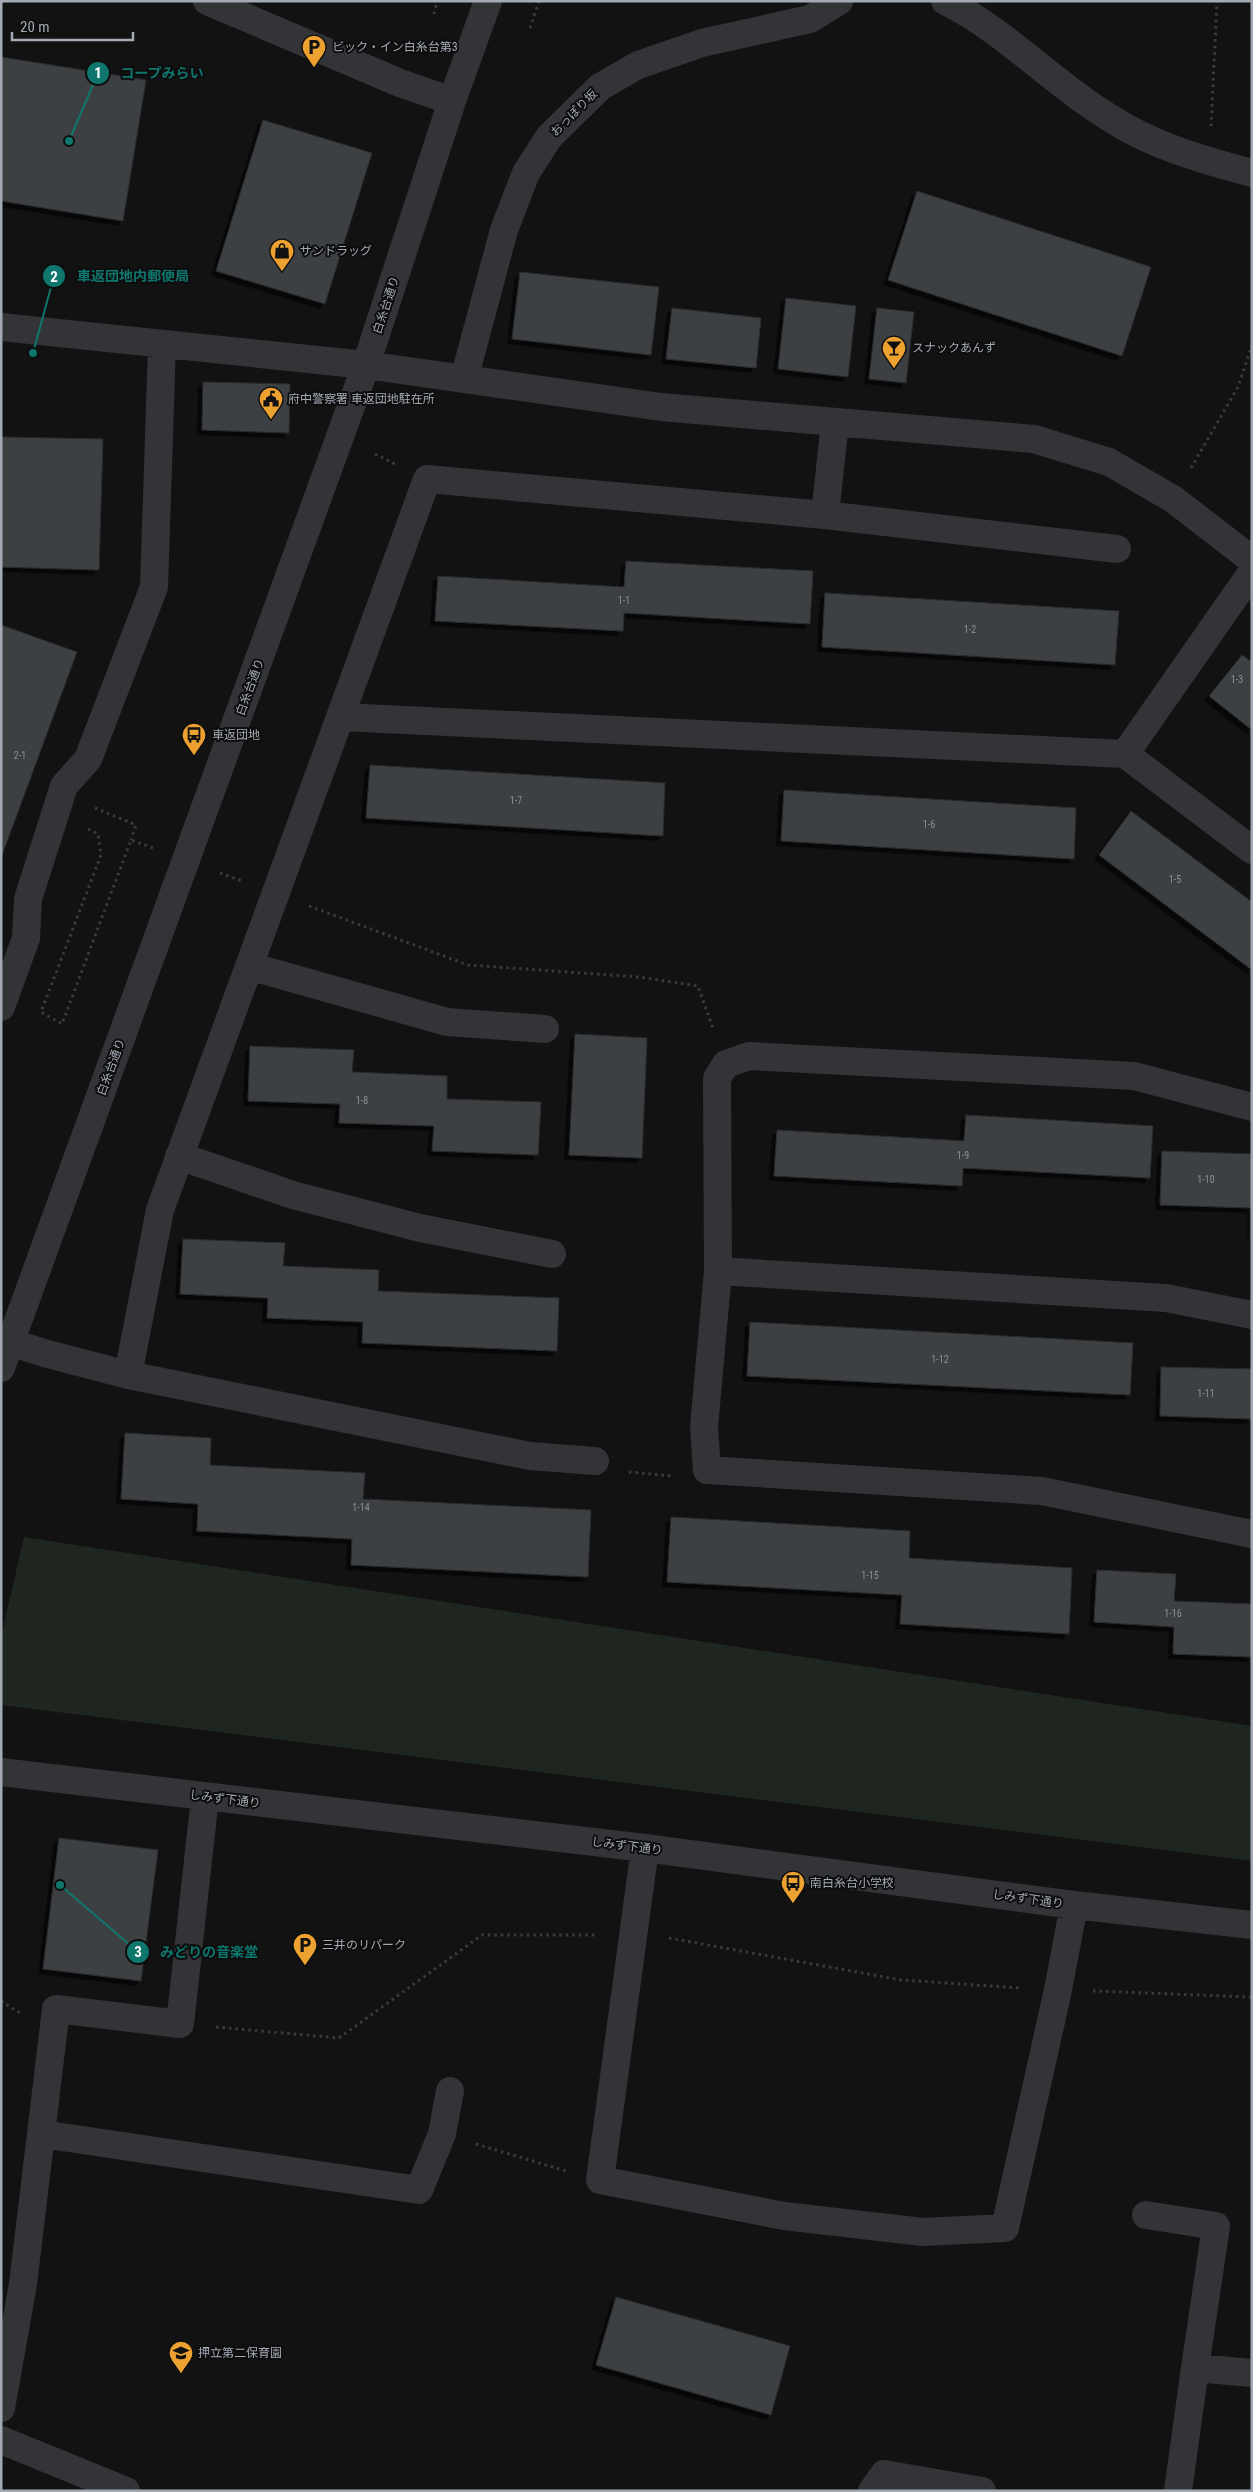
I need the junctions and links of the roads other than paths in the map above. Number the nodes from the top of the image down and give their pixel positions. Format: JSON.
{"nodes":[{"id":1,"x":206,"y":1,"type":"edge"},
{"id":2,"x":488,"y":1,"type":"edge"},
{"id":3,"x":839,"y":1,"type":"edge"},
{"id":4,"x":945,"y":1,"type":"edge"},
{"id":5,"x":452,"y":102,"type":"junction"},
{"id":6,"x":1252,"y":173,"type":"edge"},
{"id":7,"x":1,"y":328,"type":"edge"},
{"id":8,"x":162,"y":346,"type":"junction"},
{"id":9,"x":366,"y":365,"type":"junction"},
{"id":10,"x":464,"y":379,"type":"junction"},
{"id":11,"x":835,"y":422,"type":"junction"},
{"id":12,"x":825,"y":515,"type":"junction"},
{"id":13,"x":1117,"y":549,"type":"dead end"},
{"id":14,"x":1252,"y":560,"type":"edge"},
{"id":15,"x":1252,"y":572,"type":"edge"},
{"id":16,"x":341,"y":717,"type":"junction"},
{"id":17,"x":1125,"y":754,"type":"junction"},
{"id":18,"x":1252,"y":850,"type":"edge"},
{"id":19,"x":249,"y":966,"type":"junction"},
{"id":20,"x":1,"y":1007,"type":"edge"},
{"id":21,"x":545,"y":1029,"type":"dead end"},
{"id":22,"x":1252,"y":1107,"type":"edge"},
{"id":23,"x":179,"y":1156,"type":"junction"},
{"id":24,"x":552,"y":1254,"type":"dead end"},
{"id":25,"x":718,"y":1271,"type":"junction"},
{"id":26,"x":1252,"y":1314,"type":"edge"},
{"id":27,"x":6,"y":1340,"type":"edge"},
{"id":28,"x":1,"y":1368,"type":"edge"},
{"id":29,"x":128,"y":1375,"type":"junction"},
{"id":30,"x":595,"y":1461,"type":"road end"},
{"id":31,"x":1252,"y":1534,"type":"edge"},
{"id":32,"x":1,"y":1772,"type":"edge"},
{"id":33,"x":205,"y":1797,"type":"junction"},
{"id":34,"x":645,"y":1848,"type":"junction"},
{"id":35,"x":1074,"y":1905,"type":"junction"},
{"id":36,"x":1252,"y":1925,"type":"edge"},
{"id":37,"x":450,"y":2091,"type":"dead end"},
{"id":38,"x":42,"y":2134,"type":"junction"},
{"id":39,"x":1146,"y":2215,"type":"dead end"},
{"id":40,"x":1195,"y":2368,"type":"junction"},
{"id":41,"x":1252,"y":2373,"type":"edge"},
{"id":42,"x":1,"y":2408,"type":"edge"},
{"id":43,"x":1,"y":2440,"type":"edge"},
{"id":44,"x":126,"y":2491,"type":"edge"},
{"id":45,"x":872,"y":2491,"type":"edge"},
{"id":46,"x":982,"y":2491,"type":"edge"},
{"id":47,"x":1178,"y":2491,"type":"edge"}],
"edges":[{"from":1,"to":5,"type":"street"},
{"from":2,"to":5,"type":"street","name":"白糸台通り"},
{"from":3,"to":10,"type":"street","name":"おっぽり坂"},
{"from":4,"to":6,"type":"street"},
{"from":5,"to":9,"type":"street","name":"白糸台通り"},
{"from":7,"to":8,"type":"street"},
{"from":8,"to":9,"type":"street"},
{"from":8,"to":20,"type":"street"},
{"from":9,"to":10,"type":"street"},
{"from":9,"to":27,"type":"street","name":"白糸台通り"},
{"from":10,"to":11,"type":"street"},
{"from":11,"to":12,"type":"street"},
{"from":11,"to":14,"type":"street"},
{"from":12,"to":13,"type":"street"},
{"from":12,"to":16,"type":"street"},
{"from":15,"to":17,"type":"street"},
{"from":16,"to":17,"type":"street"},
{"from":16,"to":19,"type":"street"},
{"from":17,"to":18,"type":"street"},
{"from":19,"to":21,"type":"street"},
{"from":19,"to":23,"type":"street"},
{"from":22,"to":25,"type":"street"},
{"from":23,"to":24,"type":"street"},
{"from":23,"to":29,"type":"street"},
{"from":25,"to":26,"type":"street"},
{"from":25,"to":31,"type":"street"},
{"from":27,"to":28,"type":"street","name":"白糸台通り"},
{"from":27,"to":29,"type":"street"},
{"from":29,"to":30,"type":"street"},
{"from":32,"to":33,"type":"street","name":"しみず下通り"},
{"from":33,"to":34,"type":"street","name":"しみず下通り"},
{"from":33,"to":38,"type":"street"},
{"from":34,"to":35,"type":"street","name":"しみず下通り"},
{"from":34,"to":35,"type":"street"},
{"from":35,"to":36,"type":"street","name":"しみず下通り"},
{"from":37,"to":38,"type":"street"},
{"from":38,"to":42,"type":"street"},
{"from":39,"to":40,"type":"street"},
{"from":40,"to":41,"type":"street"},
{"from":40,"to":47,"type":"street"},
{"from":43,"to":44,"type":"street"},
{"from":45,"to":46,"type":"street"}]}
